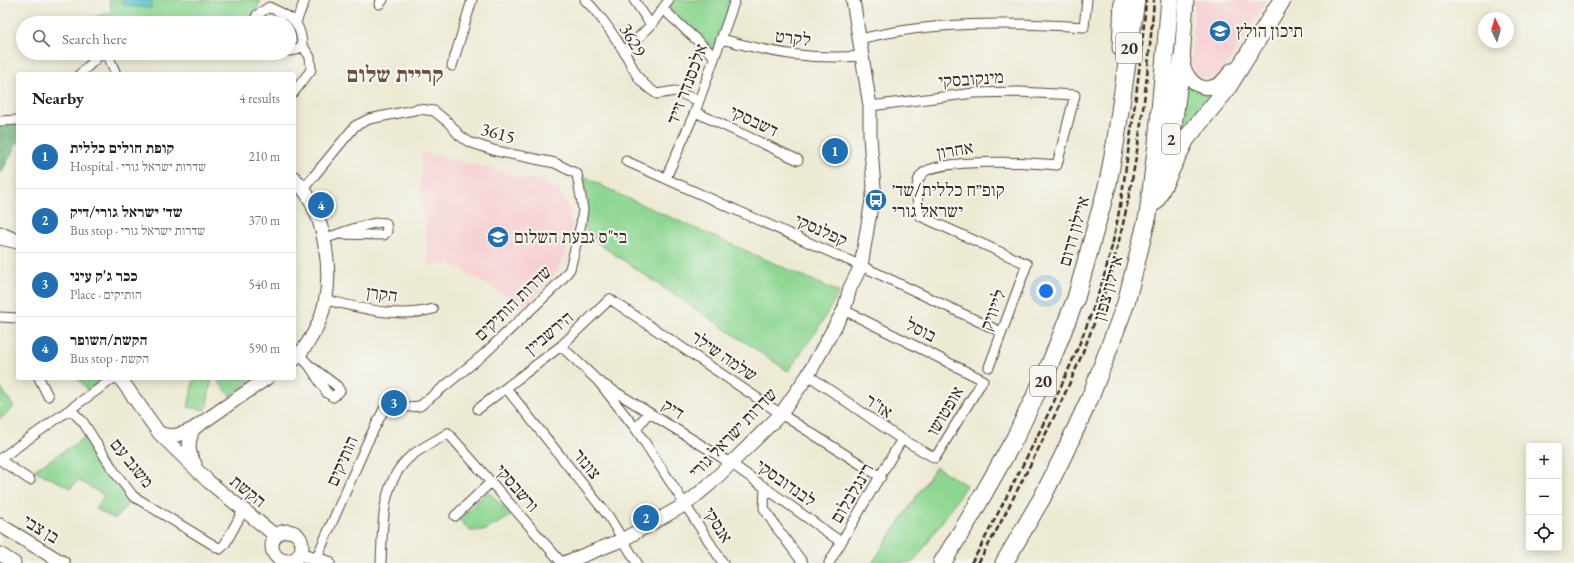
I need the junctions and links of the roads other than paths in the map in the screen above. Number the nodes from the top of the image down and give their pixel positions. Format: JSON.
{"nodes":[{"id":1,"x":305,"y":0,"type":"edge"},
{"id":2,"x":472,"y":0,"type":"edge"},
{"id":3,"x":585,"y":0,"type":"edge"},
{"id":4,"x":634,"y":0,"type":"edge"},
{"id":5,"x":736,"y":0,"type":"edge"},
{"id":6,"x":853,"y":0,"type":"edge"},
{"id":7,"x":1086,"y":0,"type":"edge"},
{"id":8,"x":1122,"y":0,"type":"edge"},
{"id":9,"x":1136,"y":0,"type":"edge"},
{"id":10,"x":1170,"y":0,"type":"edge"},
{"id":11,"x":1186,"y":0,"type":"edge"},
{"id":12,"x":1274,"y":0,"type":"edge"},
{"id":13,"x":1282,"y":0,"type":"edge"},
{"id":14,"x":667,"y":2,"type":"edge"},
{"id":15,"x":257,"y":16,"type":"edge"},
{"id":16,"x":286,"y":16,"type":"edge"},
{"id":17,"x":296,"y":22,"type":"joint"},
{"id":18,"x":651,"y":25,"type":"junction"},
{"id":19,"x":722,"y":39,"type":"junction"},
{"id":20,"x":860,"y":39,"type":"junction"},
{"id":21,"x":302,"y":45,"type":"junction"},
{"id":22,"x":296,"y":50,"type":"edge"},
{"id":23,"x":624,"y":52,"type":"junction"},
{"id":24,"x":714,"y":56,"type":"junction"},
{"id":25,"x":862,"y":56,"type":"junction"},
{"id":26,"x":95,"y":60,"type":"edge"},
{"id":27,"x":110,"y":60,"type":"edge"},
{"id":28,"x":1182,"y":60,"type":"junction"},
{"id":29,"x":452,"y":66,"type":"dead end"},
{"id":30,"x":82,"y":72,"type":"edge"},
{"id":31,"x":115,"y":72,"type":"edge"},
{"id":32,"x":296,"y":89,"type":"edge"},
{"id":33,"x":1121,"y":96,"type":"junction"},
{"id":34,"x":699,"y":101,"type":"junction"},
{"id":35,"x":870,"y":106,"type":"junction"},
{"id":36,"x":695,"y":112,"type":"junction"},
{"id":37,"x":16,"y":120,"type":"edge"},
{"id":38,"x":0,"y":121,"type":"edge"},
{"id":39,"x":798,"y":160,"type":"dead end"},
{"id":40,"x":626,"y":161,"type":"dead end"},
{"id":41,"x":1057,"y":166,"type":"joint"},
{"id":42,"x":577,"y":174,"type":"joint"},
{"id":43,"x":666,"y":178,"type":"junction"},
{"id":44,"x":296,"y":180,"type":"edge"},
{"id":45,"x":304,"y":188,"type":"junction"},
{"id":46,"x":1148,"y":215,"type":"junction"},
{"id":47,"x":0,"y":231,"type":"edge"},
{"id":48,"x":339,"y":234,"type":"dead end"},
{"id":49,"x":16,"y":239,"type":"edge"},
{"id":50,"x":324,"y":239,"type":"junction"},
{"id":51,"x":0,"y":240,"type":"edge"},
{"id":52,"x":16,"y":244,"type":"edge"},
{"id":53,"x":1027,"y":264,"type":"joint"},
{"id":54,"x":861,"y":266,"type":"junction"},
{"id":55,"x":610,"y":299,"type":"joint"},
{"id":56,"x":326,"y":300,"type":"junction"},
{"id":57,"x":433,"y":309,"type":"dead end"},
{"id":58,"x":844,"y":310,"type":"junction"},
{"id":59,"x":0,"y":317,"type":"edge"},
{"id":60,"x":16,"y":318,"type":"edge"},
{"id":61,"x":1001,"y":332,"type":"junction"},
{"id":62,"x":561,"y":346,"type":"junction"},
{"id":63,"x":297,"y":357,"type":"edge"},
{"id":64,"x":309,"y":365,"type":"dead end"},
{"id":65,"x":988,"y":367,"type":"dead end"},
{"id":66,"x":808,"y":375,"type":"junction"},
{"id":67,"x":40,"y":380,"type":"edge"},
{"id":68,"x":111,"y":380,"type":"edge"},
{"id":69,"x":121,"y":380,"type":"edge"},
{"id":70,"x":262,"y":380,"type":"edge"},
{"id":71,"x":983,"y":380,"type":"joint"},
{"id":72,"x":598,"y":382,"type":"junction"},
{"id":73,"x":506,"y":388,"type":"junction"},
{"id":74,"x":48,"y":396,"type":"dead end"},
{"id":75,"x":420,"y":406,"type":"joint"},
{"id":76,"x":478,"y":409,"type":"dead end"},
{"id":77,"x":71,"y":410,"type":"junction"},
{"id":78,"x":648,"y":413,"type":"junction"},
{"id":79,"x":781,"y":414,"type":"junction"},
{"id":80,"x":193,"y":429,"type":"junction"},
{"id":81,"x":636,"y":429,"type":"junction"},
{"id":82,"x":159,"y":433,"type":"junction"},
{"id":83,"x":902,"y":440,"type":"junction"},
{"id":84,"x":935,"y":458,"type":"joint"},
{"id":85,"x":0,"y":459,"type":"edge"},
{"id":86,"x":732,"y":464,"type":"junction"},
{"id":87,"x":199,"y":471,"type":"junction"},
{"id":88,"x":881,"y":477,"type":"junction"},
{"id":89,"x":30,"y":480,"type":"dead end"},
{"id":90,"x":491,"y":482,"type":"junction"},
{"id":91,"x":765,"y":487,"type":"junction"},
{"id":92,"x":686,"y":504,"type":"junction"},
{"id":93,"x":243,"y":511,"type":"junction"},
{"id":94,"x":455,"y":516,"type":"dead end"},
{"id":95,"x":0,"y":525,"type":"edge"},
{"id":96,"x":276,"y":536,"type":"junction"},
{"id":97,"x":622,"y":540,"type":"junction"},
{"id":98,"x":842,"y":542,"type":"junction"},
{"id":99,"x":0,"y":554,"type":"edge"},
{"id":100,"x":300,"y":554,"type":"junction"},
{"id":101,"x":316,"y":559,"type":"junction"},
{"id":102,"x":278,"y":561,"type":"edge"},
{"id":103,"x":1005,"y":562,"type":"edge"},
{"id":104,"x":14,"y":563,"type":"edge"},
{"id":105,"x":63,"y":563,"type":"edge"},
{"id":106,"x":328,"y":563,"type":"edge"},
{"id":107,"x":381,"y":563,"type":"edge"},
{"id":108,"x":563,"y":563,"type":"edge"},
{"id":109,"x":637,"y":563,"type":"edge"},
{"id":110,"x":723,"y":563,"type":"edge"},
{"id":111,"x":803,"y":563,"type":"edge"},
{"id":112,"x":829,"y":563,"type":"edge"},
{"id":113,"x":942,"y":563,"type":"edge"}],
"edges":[{"from":1,"to":17,"type":"street"},
{"from":2,"to":29,"type":"street"},
{"from":3,"to":23,"type":"street","name":"3629"},
{"from":4,"to":18,"type":"street"},
{"from":5,"to":19,"type":"street","name":"אלכסנדר זייד"},
{"from":6,"to":20,"type":"street","name":"שדרות ישראל גורי"},
{"from":7,"to":20,"type":"street"},
{"from":8,"to":33,"type":"highway"},
{"from":9,"to":33,"type":"highway","name":"איילון דרום","number":"20"},
{"from":10,"to":46,"type":"highway","name":"איילון צפון","number":"20"},
{"from":11,"to":28,"type":"main road"},
{"from":12,"to":28,"type":"street"},
{"from":13,"to":46,"type":"highway"},
{"from":14,"to":18,"type":"street"},
{"from":14,"to":24,"type":"street"},
{"from":15,"to":16,"type":"street"},
{"from":17,"to":21,"type":"street"},
{"from":18,"to":23,"type":"street"},
{"from":19,"to":24,"type":"street","name":"אלכסנדר זייד"},
{"from":19,"to":25,"type":"street","name":"לקרט"},
{"from":20,"to":25,"type":"street","name":"שדרות ישראל גורי"},
{"from":21,"to":22,"type":"street"},
{"from":21,"to":32,"type":"street"},
{"from":23,"to":34,"type":"street","name":"3629"},
{"from":24,"to":34,"type":"street","name":"אלכסנדר זייד"},
{"from":25,"to":35,"type":"street","name":"שדרות ישראל גורי"},
{"from":26,"to":30,"type":"street"},
{"from":27,"to":31,"type":"street"},
{"from":28,"to":46,"type":"highway","number":"2"},
{"from":33,"to":113,"type":"highway","name":"איילון דרום","number":"20"},
{"from":34,"to":36,"type":"street","name":"אלכסנדר זייד"},
{"from":35,"to":41,"type":"street","name":"מינקובסקי"},
{"from":35,"to":54,"type":"street","name":"שדרות ישראל גורי"},
{"from":36,"to":39,"type":"street","name":"דשבסקי"},
{"from":36,"to":43,"type":"street","name":"אלכסנדר זייד"},
{"from":37,"to":38,"type":"street"},
{"from":40,"to":43,"type":"street","name":"קפלנסקי"},
{"from":41,"to":53,"type":"street","name":"אחרון"},
{"from":42,"to":45,"type":"street","name":"3615"},
{"from":42,"to":75,"type":"street","name":"שדרות הותיקים"},
{"from":43,"to":54,"type":"street","name":"קפלנסקי"},
{"from":44,"to":45,"type":"street"},
{"from":45,"to":50,"type":"street"},
{"from":46,"to":103,"type":"highway","name":"איילון צפון","number":"20"},
{"from":47,"to":49,"type":"street"},
{"from":48,"to":50,"type":"street"},
{"from":50,"to":56,"type":"street"},
{"from":51,"to":52,"type":"street"},
{"from":53,"to":61,"type":"street","name":"לייוויק"},
{"from":54,"to":58,"type":"street","name":"שדרות ישראל גורי"},
{"from":54,"to":61,"type":"street","name":"קפלנסקי"},
{"from":55,"to":62,"type":"street","name":"הירשביין"},
{"from":55,"to":79,"type":"street","name":"שלמה שילר"},
{"from":56,"to":57,"type":"street","name":"הקרן"},
{"from":56,"to":63,"type":"street"},
{"from":58,"to":66,"type":"street","name":"שדרות ישראל גורי"},
{"from":58,"to":71,"type":"street","name":"בוסל"},
{"from":59,"to":60,"type":"street"},
{"from":61,"to":65,"type":"street","name":"לייוויק"},
{"from":62,"to":72,"type":"street","name":"דיק"},
{"from":62,"to":73,"type":"street","name":"הירשביין"},
{"from":63,"to":64,"type":"street"},
{"from":66,"to":79,"type":"street","name":"שדרות ישראל גורי"},
{"from":66,"to":83,"type":"street","name":"אז\"ר"},
{"from":67,"to":74,"type":"street"},
{"from":68,"to":77,"type":"street"},
{"from":69,"to":82,"type":"street","name":"הקשת"},
{"from":70,"to":80,"type":"street"},
{"from":71,"to":84,"type":"street","name":"אופטושו"},
{"from":72,"to":78,"type":"street","name":"דיק"},
{"from":72,"to":81,"type":"street","name":"דיק"},
{"from":73,"to":76,"type":"street","name":"הירשביין"},
{"from":73,"to":97,"type":"street","name":"צונזר"},
{"from":75,"to":101,"type":"street","name":"הותיקים"},
{"from":77,"to":85,"type":"street"},
{"from":77,"to":93,"type":"street","name":"משגב עם"},
{"from":78,"to":81,"type":"street"},
{"from":78,"to":86,"type":"street","name":"דיק"},
{"from":79,"to":86,"type":"street","name":"שדרות ישראל גורי"},
{"from":79,"to":88,"type":"street","name":"שלמה שילר"},
{"from":80,"to":82,"type":"street"},
{"from":80,"to":87,"type":"street","name":"הקשת"},
{"from":81,"to":92,"type":"street","name":"דיק"},
{"from":82,"to":87,"type":"street","name":"הקשת"},
{"from":83,"to":84,"type":"street","name":"אז\"ר"},
{"from":83,"to":88,"type":"street","name":"רינגלבלום"},
{"from":85,"to":89,"type":"street"},
{"from":86,"to":91,"type":"street","name":"לבנדובסקי"},
{"from":86,"to":92,"type":"street","name":"שדרות ישראל גורי"},
{"from":87,"to":93,"type":"street","name":"הקשת"},
{"from":88,"to":98,"type":"street","name":"רינגלבלום"},
{"from":90,"to":94,"type":"street"},
{"from":90,"to":107,"type":"street","name":"ורשבסקי"},
{"from":90,"to":108,"type":"street","name":"ורשבסקי"},
{"from":91,"to":98,"type":"street","name":"לבנדובסקי"},
{"from":91,"to":111,"type":"street"},
{"from":92,"to":97,"type":"street","name":"שדרות ישראל גורי"},
{"from":92,"to":110,"type":"street","name":"אנסקי"},
{"from":93,"to":96,"type":"street","name":"הקשת"},
{"from":95,"to":105,"type":"street","name":"בן צבי"},
{"from":96,"to":100,"type":"street"},
{"from":96,"to":102,"type":"street"},
{"from":97,"to":108,"type":"street","name":"שדרות ישראל גורי"},
{"from":97,"to":109,"type":"street","name":"צונזר"},
{"from":98,"to":112,"type":"street","name":"רינגלבלום"},
{"from":99,"to":104,"type":"street"},
{"from":100,"to":101,"type":"street"},
{"from":100,"to":102,"type":"street"},
{"from":101,"to":106,"type":"street"}]}
